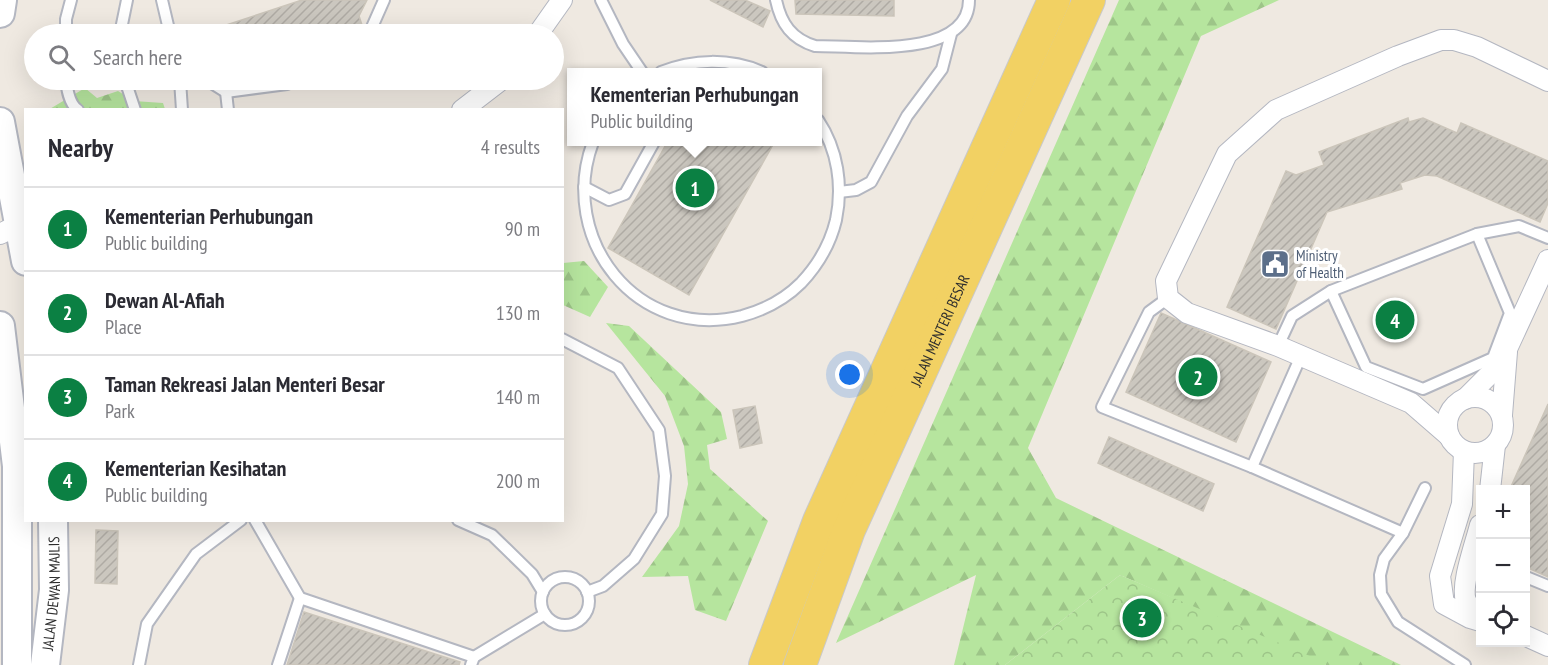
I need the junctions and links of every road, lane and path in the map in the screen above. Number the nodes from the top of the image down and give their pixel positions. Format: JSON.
{"nodes":[{"id":1,"x":2,"y":0,"type":"edge"},
{"id":2,"x":71,"y":0,"type":"edge"},
{"id":3,"x":127,"y":0,"type":"edge"},
{"id":4,"x":162,"y":0,"type":"edge"},
{"id":5,"x":384,"y":0,"type":"edge"},
{"id":6,"x":562,"y":0,"type":"edge"},
{"id":7,"x":601,"y":0,"type":"edge"},
{"id":8,"x":776,"y":0,"type":"edge"},
{"id":9,"x":969,"y":0,"type":"edge"},
{"id":10,"x":1054,"y":0,"type":"edge"},
{"id":11,"x":1089,"y":0,"type":"edge"},
{"id":12,"x":0,"y":13,"type":"edge"},
{"id":13,"x":66,"y":24,"type":"edge"},
{"id":14,"x":122,"y":24,"type":"edge"},
{"id":15,"x":168,"y":24,"type":"edge"},
{"id":16,"x":373,"y":24,"type":"edge"},
{"id":17,"x":545,"y":24,"type":"edge"},
{"id":18,"x":951,"y":34,"type":"junction"},
{"id":19,"x":639,"y":68,"type":"edge"},
{"id":20,"x":672,"y":68,"type":"edge"},
{"id":21,"x":752,"y":68,"type":"edge"},
{"id":22,"x":1548,"y":81,"type":"edge"},
{"id":23,"x":69,"y":90,"type":"edge"},
{"id":24,"x":128,"y":90,"type":"edge"},
{"id":25,"x":181,"y":90,"type":"edge"},
{"id":26,"x":223,"y":90,"type":"edge"},
{"id":27,"x":241,"y":90,"type":"edge"},
{"id":28,"x":488,"y":90,"type":"edge"},
{"id":29,"x":226,"y":92,"type":"junction"},
{"id":30,"x":75,"y":108,"type":"edge"},
{"id":31,"x":134,"y":108,"type":"edge"},
{"id":32,"x":183,"y":108,"type":"edge"},
{"id":33,"x":228,"y":108,"type":"edge"},
{"id":34,"x":465,"y":108,"type":"edge"},
{"id":35,"x":0,"y":122,"type":"edge"},
{"id":36,"x":822,"y":126,"type":"edge"},
{"id":37,"x":592,"y":146,"type":"edge"},
{"id":38,"x":651,"y":146,"type":"edge"},
{"id":39,"x":584,"y":187,"type":"junction"},
{"id":40,"x":839,"y":192,"type":"junction"},
{"id":41,"x":15,"y":226,"type":"edge"},
{"id":42,"x":1477,"y":234,"type":"junction"},
{"id":43,"x":1548,"y":238,"type":"edge"},
{"id":44,"x":24,"y":255,"type":"edge"},
{"id":45,"x":1546,"y":269,"type":"edge"},
{"id":46,"x":1331,"y":291,"type":"junction"},
{"id":47,"x":1168,"y":298,"type":"junction"},
{"id":48,"x":0,"y":326,"type":"edge"},
{"id":49,"x":564,"y":340,"type":"edge"},
{"id":50,"x":1278,"y":346,"type":"junction"},
{"id":51,"x":1507,"y":349,"type":"junction"},
{"id":52,"x":1301,"y":356,"type":"junction"},
{"id":53,"x":1460,"y":402,"type":"junction"},
{"id":54,"x":1411,"y":403,"type":"junction"},
{"id":55,"x":1502,"y":414,"type":"junction"},
{"id":56,"x":1449,"y":436,"type":"junction"},
{"id":57,"x":1495,"y":445,"type":"junction"},
{"id":58,"x":1464,"y":451,"type":"junction"},
{"id":59,"x":1252,"y":467,"type":"junction"},
{"id":60,"x":1490,"y":485,"type":"edge"},
{"id":61,"x":1425,"y":488,"type":"dead end"},
{"id":62,"x":53,"y":522,"type":"edge"},
{"id":63,"x":238,"y":522,"type":"edge"},
{"id":64,"x":256,"y":522,"type":"edge"},
{"id":65,"x":463,"y":522,"type":"edge"},
{"id":66,"x":1403,"y":532,"type":"junction"},
{"id":67,"x":1476,"y":558,"type":"edge"},
{"id":68,"x":1530,"y":579,"type":"edge"},
{"id":69,"x":1548,"y":586,"type":"edge"},
{"id":70,"x":543,"y":592,"type":"junction"},
{"id":71,"x":587,"y":592,"type":"junction"},
{"id":72,"x":300,"y":598,"type":"junction"},
{"id":73,"x":1476,"y":611,"type":"edge"},
{"id":74,"x":545,"y":614,"type":"junction"},
{"id":75,"x":1476,"y":620,"type":"edge"},
{"id":76,"x":1530,"y":638,"type":"edge"},
{"id":77,"x":1548,"y":646,"type":"edge"},
{"id":78,"x":472,"y":661,"type":"edge"},
{"id":79,"x":17,"y":665,"type":"edge"},
{"id":80,"x":45,"y":665,"type":"edge"},
{"id":81,"x":139,"y":665,"type":"edge"},
{"id":82,"x":278,"y":665,"type":"edge"},
{"id":83,"x":765,"y":665,"type":"edge"},
{"id":84,"x":800,"y":665,"type":"edge"},
{"id":85,"x":1465,"y":665,"type":"edge"}],
"edges":[{"from":1,"to":12,"type":"street"},
{"from":2,"to":13,"type":"lane"},
{"from":3,"to":14,"type":"lane"},
{"from":4,"to":15,"type":"lane"},
{"from":5,"to":16,"type":"lane"},
{"from":6,"to":17,"type":"street"},
{"from":7,"to":19,"type":"lane"},
{"from":8,"to":18,"type":"lane"},
{"from":9,"to":18,"type":"lane"},
{"from":10,"to":83,"type":"main road","name":"JALAN MENTERI BESAR"},
{"from":11,"to":84,"type":"main road","name":"JALAN MENTERI BESAR"},
{"from":18,"to":40,"type":"lane"},
{"from":20,"to":21,"type":"lane"},
{"from":22,"to":47,"type":"street"},
{"from":23,"to":30,"type":"lane"},
{"from":24,"to":31,"type":"lane"},
{"from":25,"to":32,"type":"lane"},
{"from":26,"to":29,"type":"lane"},
{"from":27,"to":29,"type":"lane"},
{"from":28,"to":34,"type":"street"},
{"from":29,"to":33,"type":"lane"},
{"from":35,"to":41,"type":"street"},
{"from":36,"to":40,"type":"lane"},
{"from":37,"to":39,"type":"lane"},
{"from":38,"to":39,"type":"lane"},
{"from":39,"to":40,"type":"lane"},
{"from":41,"to":44,"type":"street"},
{"from":42,"to":43,"type":"lane"},
{"from":42,"to":46,"type":"lane"},
{"from":42,"to":46,"type":"lane"},
{"from":45,"to":51,"type":"street"},
{"from":46,"to":50,"type":"lane"},
{"from":47,"to":50,"type":"street"},
{"from":47,"to":59,"type":"lane"},
{"from":48,"to":79,"type":"street","name":"JALAN DEWAN MAJLIS"},
{"from":49,"to":71,"type":"lane"},
{"from":50,"to":52,"type":"street"},
{"from":51,"to":53,"type":"street"},
{"from":51,"to":55,"type":"street"},
{"from":52,"to":54,"type":"street"},
{"from":52,"to":59,"type":"lane"},
{"from":53,"to":54,"type":"street"},
{"from":53,"to":55,"type":"street"},
{"from":53,"to":56,"type":"street"},
{"from":54,"to":56,"type":"street"},
{"from":55,"to":57,"type":"street"},
{"from":56,"to":58,"type":"street"},
{"from":57,"to":58,"type":"street"},
{"from":57,"to":60,"type":"street"},
{"from":58,"to":75,"type":"street"},
{"from":59,"to":66,"type":"lane"},
{"from":61,"to":66,"type":"lane"},
{"from":62,"to":80,"type":"street","name":"JALAN DEWAN MAJLIS"},
{"from":63,"to":81,"type":"lane"},
{"from":64,"to":72,"type":"lane"},
{"from":65,"to":70,"type":"lane"},
{"from":66,"to":85,"type":"lane"},
{"from":67,"to":73,"type":"street"},
{"from":68,"to":69,"type":"lane"},
{"from":70,"to":71,"type":"lane"},
{"from":70,"to":74,"type":"lane"},
{"from":71,"to":74,"type":"lane"},
{"from":72,"to":78,"type":"lane"},
{"from":72,"to":82,"type":"lane"},
{"from":74,"to":78,"type":"lane"},
{"from":76,"to":77,"type":"street"}]}
